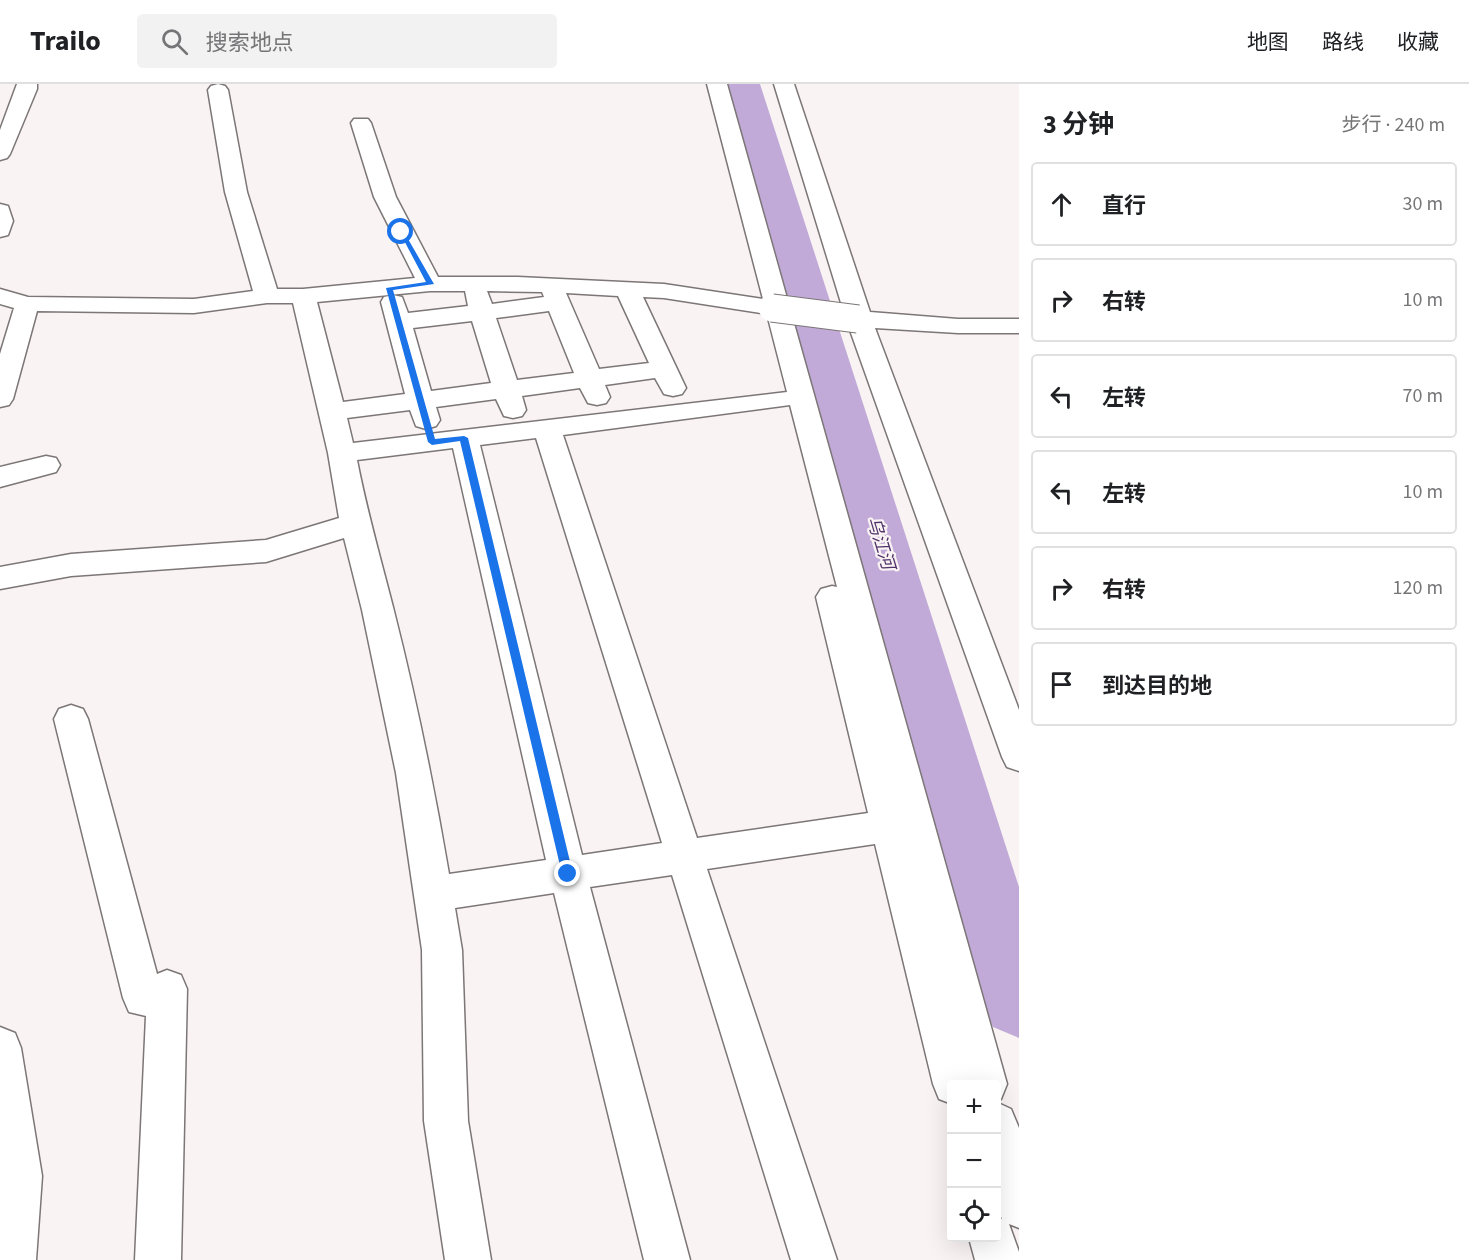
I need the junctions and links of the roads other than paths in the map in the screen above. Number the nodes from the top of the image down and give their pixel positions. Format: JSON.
{"nodes":[{"id":1,"x":27,"y":84,"type":"edge"},
{"id":2,"x":704,"y":84,"type":"edge"},
{"id":3,"x":717,"y":84,"type":"edge"},
{"id":4,"x":784,"y":84,"type":"edge"},
{"id":5,"x":218,"y":90,"type":"dead end"},
{"id":6,"x":361,"y":123,"type":"dead end"},
{"id":7,"x":0,"y":154,"type":"edge"},
{"id":8,"x":0,"y":211,"type":"edge"},
{"id":9,"x":0,"y":230,"type":"edge"},
{"id":10,"x":430,"y":284,"type":"junction"},
{"id":11,"x":473,"y":284,"type":"junction"},
{"id":12,"x":389,"y":288,"type":"junction"},
{"id":13,"x":627,"y":290,"type":"junction"},
{"id":14,"x":554,"y":294,"type":"junction"},
{"id":15,"x":0,"y":296,"type":"edge"},
{"id":16,"x":267,"y":296,"type":"junction"},
{"id":17,"x":303,"y":296,"type":"junction"},
{"id":18,"x":27,"y":304,"type":"junction"},
{"id":19,"x":765,"y":307,"type":"junction"},
{"id":20,"x":482,"y":312,"type":"junction"},
{"id":21,"x":859,"y":319,"type":"junction"},
{"id":22,"x":399,"y":322,"type":"junction"},
{"id":23,"x":1019,"y":326,"type":"edge"},
{"id":24,"x":664,"y":369,"type":"junction"},
{"id":25,"x":590,"y":379,"type":"junction"},
{"id":26,"x":506,"y":389,"type":"junction"},
{"id":27,"x":0,"y":399,"type":"edge"},
{"id":28,"x":782,"y":399,"type":"junction"},
{"id":29,"x":420,"y":400,"type":"junction"},
{"id":30,"x":684,"y":411,"type":"junction"},
{"id":31,"x":332,"y":412,"type":"junction"},
{"id":32,"x":607,"y":421,"type":"junction"},
{"id":33,"x":533,"y":430,"type":"junction"},
{"id":34,"x":448,"y":440,"type":"junction"},
{"id":35,"x":342,"y":453,"type":"junction"},
{"id":36,"x":46,"y":465,"type":"dead end"},
{"id":37,"x":0,"y":477,"type":"edge"},
{"id":38,"x":355,"y":524,"type":"junction"},
{"id":39,"x":0,"y":578,"type":"edge"},
{"id":40,"x":71,"y":719,"type":"dead end"},
{"id":41,"x":1019,"y":757,"type":"edge"},
{"id":42,"x":889,"y":826,"type":"junction"},
{"id":43,"x":684,"y":857,"type":"junction"},
{"id":44,"x":568,"y":874,"type":"junction"},
{"id":45,"x":433,"y":894,"type":"junction"},
{"id":46,"x":0,"y":1048,"type":"edge"},
{"id":47,"x":953,"y":1080,"type":"edge"},
{"id":48,"x":985,"y":1080,"type":"edge"},
{"id":49,"x":999,"y":1134,"type":"edge"},
{"id":50,"x":1019,"y":1205,"type":"edge"},
{"id":51,"x":994,"y":1242,"type":"edge"},
{"id":52,"x":13,"y":1260,"type":"edge"},
{"id":53,"x":158,"y":1260,"type":"edge"},
{"id":54,"x":468,"y":1260,"type":"edge"},
{"id":55,"x":667,"y":1260,"type":"edge"},
{"id":56,"x":814,"y":1260,"type":"edge"},
{"id":57,"x":998,"y":1260,"type":"edge"}],
"edges":[{"from":1,"to":7,"type":"street"},
{"from":2,"to":19,"type":"street"},
{"from":3,"to":48,"type":"street"},
{"from":4,"to":21,"type":"street"},
{"from":5,"to":16,"type":"street"},
{"from":6,"to":10,"type":"street"},
{"from":8,"to":9,"type":"street"},
{"from":10,"to":11,"type":"street"},
{"from":10,"to":12,"type":"street"},
{"from":11,"to":14,"type":"street"},
{"from":11,"to":20,"type":"street"},
{"from":12,"to":17,"type":"street"},
{"from":12,"to":22,"type":"street"},
{"from":13,"to":14,"type":"street"},
{"from":13,"to":19,"type":"street"},
{"from":13,"to":24,"type":"street"},
{"from":14,"to":20,"type":"street"},
{"from":14,"to":25,"type":"street"},
{"from":15,"to":18,"type":"street"},
{"from":16,"to":17,"type":"street"},
{"from":16,"to":18,"type":"street"},
{"from":17,"to":31,"type":"street"},
{"from":18,"to":27,"type":"street"},
{"from":19,"to":21,"type":"street","bridge":true},
{"from":19,"to":28,"type":"street"},
{"from":20,"to":22,"type":"street"},
{"from":20,"to":26,"type":"street"},
{"from":21,"to":23,"type":"street"},
{"from":21,"to":41,"type":"street"},
{"from":22,"to":29,"type":"street"},
{"from":24,"to":25,"type":"street"},
{"from":24,"to":30,"type":"street"},
{"from":25,"to":26,"type":"street"},
{"from":25,"to":32,"type":"street"},
{"from":26,"to":29,"type":"street"},
{"from":26,"to":33,"type":"street"},
{"from":28,"to":30,"type":"street"},
{"from":28,"to":42,"type":"street"},
{"from":29,"to":31,"type":"street"},
{"from":29,"to":34,"type":"street"},
{"from":30,"to":32,"type":"street"},
{"from":31,"to":35,"type":"street"},
{"from":32,"to":33,"type":"street"},
{"from":33,"to":34,"type":"street"},
{"from":33,"to":43,"type":"street"},
{"from":34,"to":35,"type":"street"},
{"from":34,"to":44,"type":"street"},
{"from":35,"to":38,"type":"street"},
{"from":36,"to":37,"type":"street"},
{"from":38,"to":39,"type":"street"},
{"from":38,"to":45,"type":"street"},
{"from":40,"to":53,"type":"street"},
{"from":42,"to":43,"type":"street"},
{"from":42,"to":47,"type":"street"},
{"from":43,"to":44,"type":"street"},
{"from":43,"to":56,"type":"street"},
{"from":44,"to":45,"type":"street"},
{"from":44,"to":55,"type":"street"},
{"from":45,"to":54,"type":"street"},
{"from":46,"to":52,"type":"street"},
{"from":49,"to":50,"type":"street"},
{"from":51,"to":57,"type":"street"}]}
